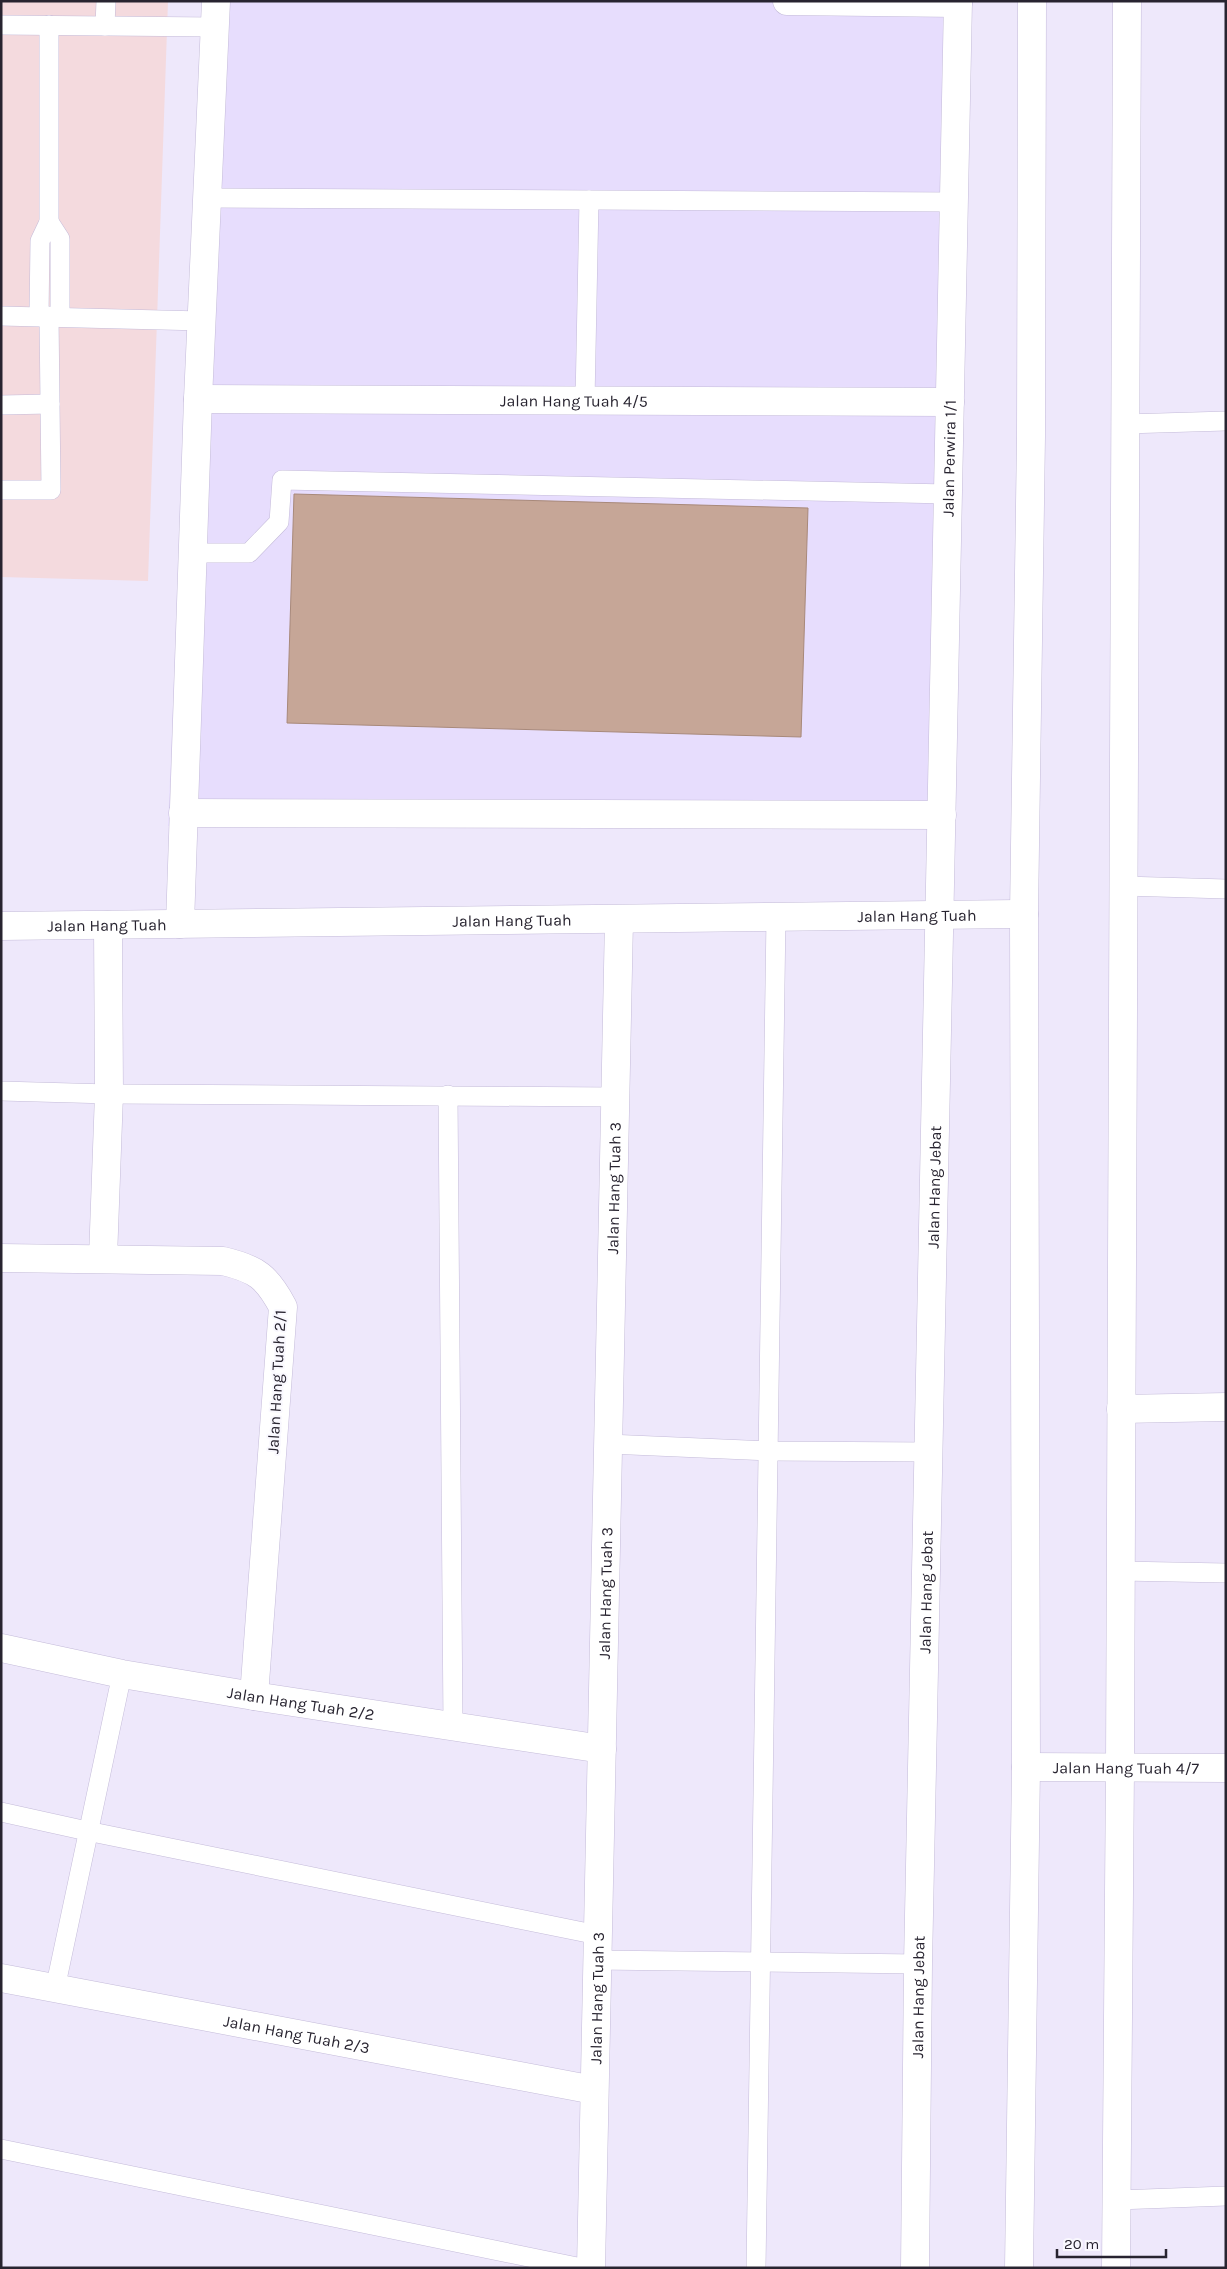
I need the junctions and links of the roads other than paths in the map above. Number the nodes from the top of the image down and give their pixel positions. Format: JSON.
{"nodes":[{"id":1,"x":106,"y":1,"type":"edge"},
{"id":2,"x":787,"y":1,"type":"edge"},
{"id":3,"x":1032,"y":1,"type":"edge"},
{"id":4,"x":1127,"y":1,"type":"edge"},
{"id":5,"x":958,"y":2,"type":"edge"},
{"id":6,"x":216,"y":14,"type":"edge"},
{"id":7,"x":1,"y":25,"type":"edge"},
{"id":8,"x":49,"y":25,"type":"junction"},
{"id":9,"x":105,"y":26,"type":"junction"},
{"id":10,"x":208,"y":198,"type":"junction"},
{"id":11,"x":589,"y":200,"type":"junction"},
{"id":12,"x":954,"y":202,"type":"junction"},
{"id":13,"x":1,"y":316,"type":"edge"},
{"id":14,"x":50,"y":316,"type":"junction"},
{"id":15,"x":202,"y":321,"type":"junction"},
{"id":16,"x":198,"y":399,"type":"junction"},
{"id":17,"x":585,"y":401,"type":"junction"},
{"id":18,"x":950,"y":402,"type":"junction"},
{"id":19,"x":1,"y":404,"type":"edge"},
{"id":20,"x":50,"y":404,"type":"junction"},
{"id":21,"x":1226,"y":421,"type":"edge"},
{"id":22,"x":1126,"y":424,"type":"junction"},
{"id":23,"x":1,"y":490,"type":"edge"},
{"id":24,"x":948,"y":494,"type":"junction"},
{"id":25,"x":193,"y":553,"type":"junction"},
{"id":26,"x":183,"y":813,"type":"junction"},
{"id":27,"x":942,"y":815,"type":"junction"},
{"id":28,"x":1123,"y":886,"type":"junction"},
{"id":29,"x":1226,"y":889,"type":"edge"},
{"id":30,"x":1024,"y":914,"type":"junction"},
{"id":31,"x":940,"y":915,"type":"junction"},
{"id":32,"x":776,"y":917,"type":"junction"},
{"id":33,"x":619,"y":920,"type":"junction"},
{"id":34,"x":180,"y":924,"type":"junction"},
{"id":35,"x":108,"y":925,"type":"junction"},
{"id":36,"x":1,"y":926,"type":"edge"},
{"id":37,"x":1,"y":1091,"type":"edge"},
{"id":38,"x":109,"y":1094,"type":"junction"},
{"id":39,"x":448,"y":1095,"type":"junction"},
{"id":40,"x":614,"y":1096,"type":"junction"},
{"id":41,"x":1,"y":1258,"type":"edge"},
{"id":42,"x":103,"y":1258,"type":"junction"},
{"id":43,"x":1226,"y":1407,"type":"edge"},
{"id":44,"x":1121,"y":1409,"type":"junction"},
{"id":45,"x":608,"y":1444,"type":"junction"},
{"id":46,"x":768,"y":1451,"type":"junction"},
{"id":47,"x":930,"y":1452,"type":"junction"},
{"id":48,"x":1120,"y":1571,"type":"junction"},
{"id":49,"x":1226,"y":1573,"type":"edge"},
{"id":50,"x":1,"y":1648,"type":"edge"},
{"id":51,"x":122,"y":1674,"type":"junction"},
{"id":52,"x":254,"y":1696,"type":"junction"},
{"id":53,"x":453,"y":1727,"type":"junction"},
{"id":54,"x":602,"y":1749,"type":"junction"},
{"id":55,"x":1026,"y":1766,"type":"junction"},
{"id":56,"x":1120,"y":1767,"type":"junction"},
{"id":57,"x":1226,"y":1768,"type":"edge"},
{"id":58,"x":1,"y":1812,"type":"edge"},
{"id":59,"x":87,"y":1831,"type":"junction"},
{"id":60,"x":597,"y":1947,"type":"junction"},
{"id":61,"x":760,"y":1962,"type":"junction"},
{"id":62,"x":918,"y":1964,"type":"junction"},
{"id":63,"x":1,"y":1978,"type":"edge"},
{"id":64,"x":55,"y":1989,"type":"junction"},
{"id":65,"x":594,"y":2090,"type":"junction"},
{"id":66,"x":1,"y":2148,"type":"edge"},
{"id":67,"x":1226,"y":2196,"type":"edge"},
{"id":68,"x":1117,"y":2200,"type":"junction"},
{"id":69,"x":582,"y":2268,"type":"edge"},
{"id":70,"x":591,"y":2268,"type":"edge"},
{"id":71,"x":756,"y":2268,"type":"edge"},
{"id":72,"x":915,"y":2268,"type":"edge"},
{"id":73,"x":1019,"y":2268,"type":"edge"},
{"id":74,"x":1116,"y":2268,"type":"edge"}],
"edges":[{"from":1,"to":9,"type":"lane"},
{"from":2,"to":5,"type":"street"},
{"from":3,"to":30,"type":"street"},
{"from":4,"to":22,"type":"street"},
{"from":5,"to":12,"type":"street","name":"Jalan Perwira 1/1"},
{"from":6,"to":9,"type":"lane"},
{"from":6,"to":10,"type":"street"},
{"from":7,"to":8,"type":"lane"},
{"from":8,"to":9,"type":"lane"},
{"from":8,"to":14,"type":"lane"},
{"from":10,"to":11,"type":"lane"},
{"from":10,"to":15,"type":"street"},
{"from":11,"to":12,"type":"lane"},
{"from":11,"to":17,"type":"lane"},
{"from":12,"to":18,"type":"street","name":"Jalan Perwira 1/1"},
{"from":13,"to":14,"type":"lane"},
{"from":14,"to":15,"type":"lane"},
{"from":14,"to":20,"type":"lane"},
{"from":15,"to":16,"type":"street"},
{"from":16,"to":17,"type":"street","name":"Jalan Hang Tuah 4/5"},
{"from":16,"to":25,"type":"street"},
{"from":17,"to":18,"type":"street","name":"Jalan Hang Tuah 4/5"},
{"from":18,"to":24,"type":"street","name":"Jalan Perwira 1/1"},
{"from":19,"to":20,"type":"lane"},
{"from":20,"to":23,"type":"lane"},
{"from":21,"to":22,"type":"lane"},
{"from":22,"to":28,"type":"street"},
{"from":24,"to":25,"type":"lane"},
{"from":24,"to":27,"type":"street","name":"Jalan Perwira 1/1"},
{"from":25,"to":26,"type":"street"},
{"from":26,"to":27,"type":"street"},
{"from":26,"to":34,"type":"street"},
{"from":27,"to":31,"type":"street","name":"Jalan Perwira 1/1"},
{"from":28,"to":29,"type":"lane"},
{"from":28,"to":44,"type":"street"},
{"from":30,"to":31,"type":"street","name":"Jalan Hang Tuah"},
{"from":30,"to":55,"type":"street"},
{"from":31,"to":32,"type":"street","name":"Jalan Hang Tuah"},
{"from":31,"to":47,"type":"street","name":"Jalan Hang Jebat"},
{"from":32,"to":33,"type":"street","name":"Jalan Hang Tuah"},
{"from":32,"to":46,"type":"lane"},
{"from":33,"to":34,"type":"street","name":"Jalan Hang Tuah"},
{"from":33,"to":40,"type":"street","name":"Jalan Hang Tuah 3"},
{"from":34,"to":35,"type":"street","name":"Jalan Hang Tuah"},
{"from":35,"to":36,"type":"street","name":"Jalan Hang Tuah"},
{"from":35,"to":38,"type":"street"},
{"from":37,"to":38,"type":"lane"},
{"from":38,"to":39,"type":"lane"},
{"from":38,"to":42,"type":"street"},
{"from":39,"to":40,"type":"lane"},
{"from":39,"to":53,"type":"lane"},
{"from":40,"to":45,"type":"street","name":"Jalan Hang Tuah 3"},
{"from":41,"to":42,"type":"street","name":"Jalan Hang Tuah 2/1"},
{"from":42,"to":52,"type":"street","name":"Jalan Hang Tuah 2/1"},
{"from":43,"to":44,"type":"street"},
{"from":44,"to":48,"type":"street"},
{"from":45,"to":46,"type":"lane"},
{"from":45,"to":54,"type":"street","name":"Jalan Hang Tuah 3"},
{"from":46,"to":47,"type":"lane"},
{"from":46,"to":61,"type":"lane"},
{"from":47,"to":62,"type":"street","name":"Jalan Hang Jebat"},
{"from":48,"to":49,"type":"lane"},
{"from":48,"to":56,"type":"street"},
{"from":50,"to":51,"type":"street","name":"Jalan Hang Tuah 2/2"},
{"from":51,"to":52,"type":"street","name":"Jalan Hang Tuah 2/2"},
{"from":51,"to":59,"type":"lane"},
{"from":52,"to":53,"type":"street","name":"Jalan Hang Tuah 2/2"},
{"from":53,"to":54,"type":"street","name":"Jalan Hang Tuah 2/2"},
{"from":54,"to":60,"type":"street","name":"Jalan Hang Tuah 3"},
{"from":55,"to":56,"type":"street","name":"Jalan Hang Tuah 4/7"},
{"from":55,"to":73,"type":"street"},
{"from":56,"to":57,"type":"street","name":"Jalan Hang Tuah 4/7"},
{"from":56,"to":68,"type":"street"},
{"from":58,"to":59,"type":"lane"},
{"from":59,"to":60,"type":"lane"},
{"from":59,"to":64,"type":"lane"},
{"from":60,"to":61,"type":"lane"},
{"from":60,"to":65,"type":"street","name":"Jalan Hang Tuah 3"},
{"from":61,"to":62,"type":"lane"},
{"from":61,"to":71,"type":"lane"},
{"from":62,"to":72,"type":"street","name":"Jalan Hang Jebat"},
{"from":63,"to":64,"type":"street","name":"Jalan Hang Tuah 2/3"},
{"from":64,"to":65,"type":"street","name":"Jalan Hang Tuah 2/3"},
{"from":65,"to":70,"type":"street","name":"Jalan Hang Tuah 3"},
{"from":66,"to":69,"type":"lane"},
{"from":67,"to":68,"type":"lane"},
{"from":68,"to":74,"type":"street"}]}
